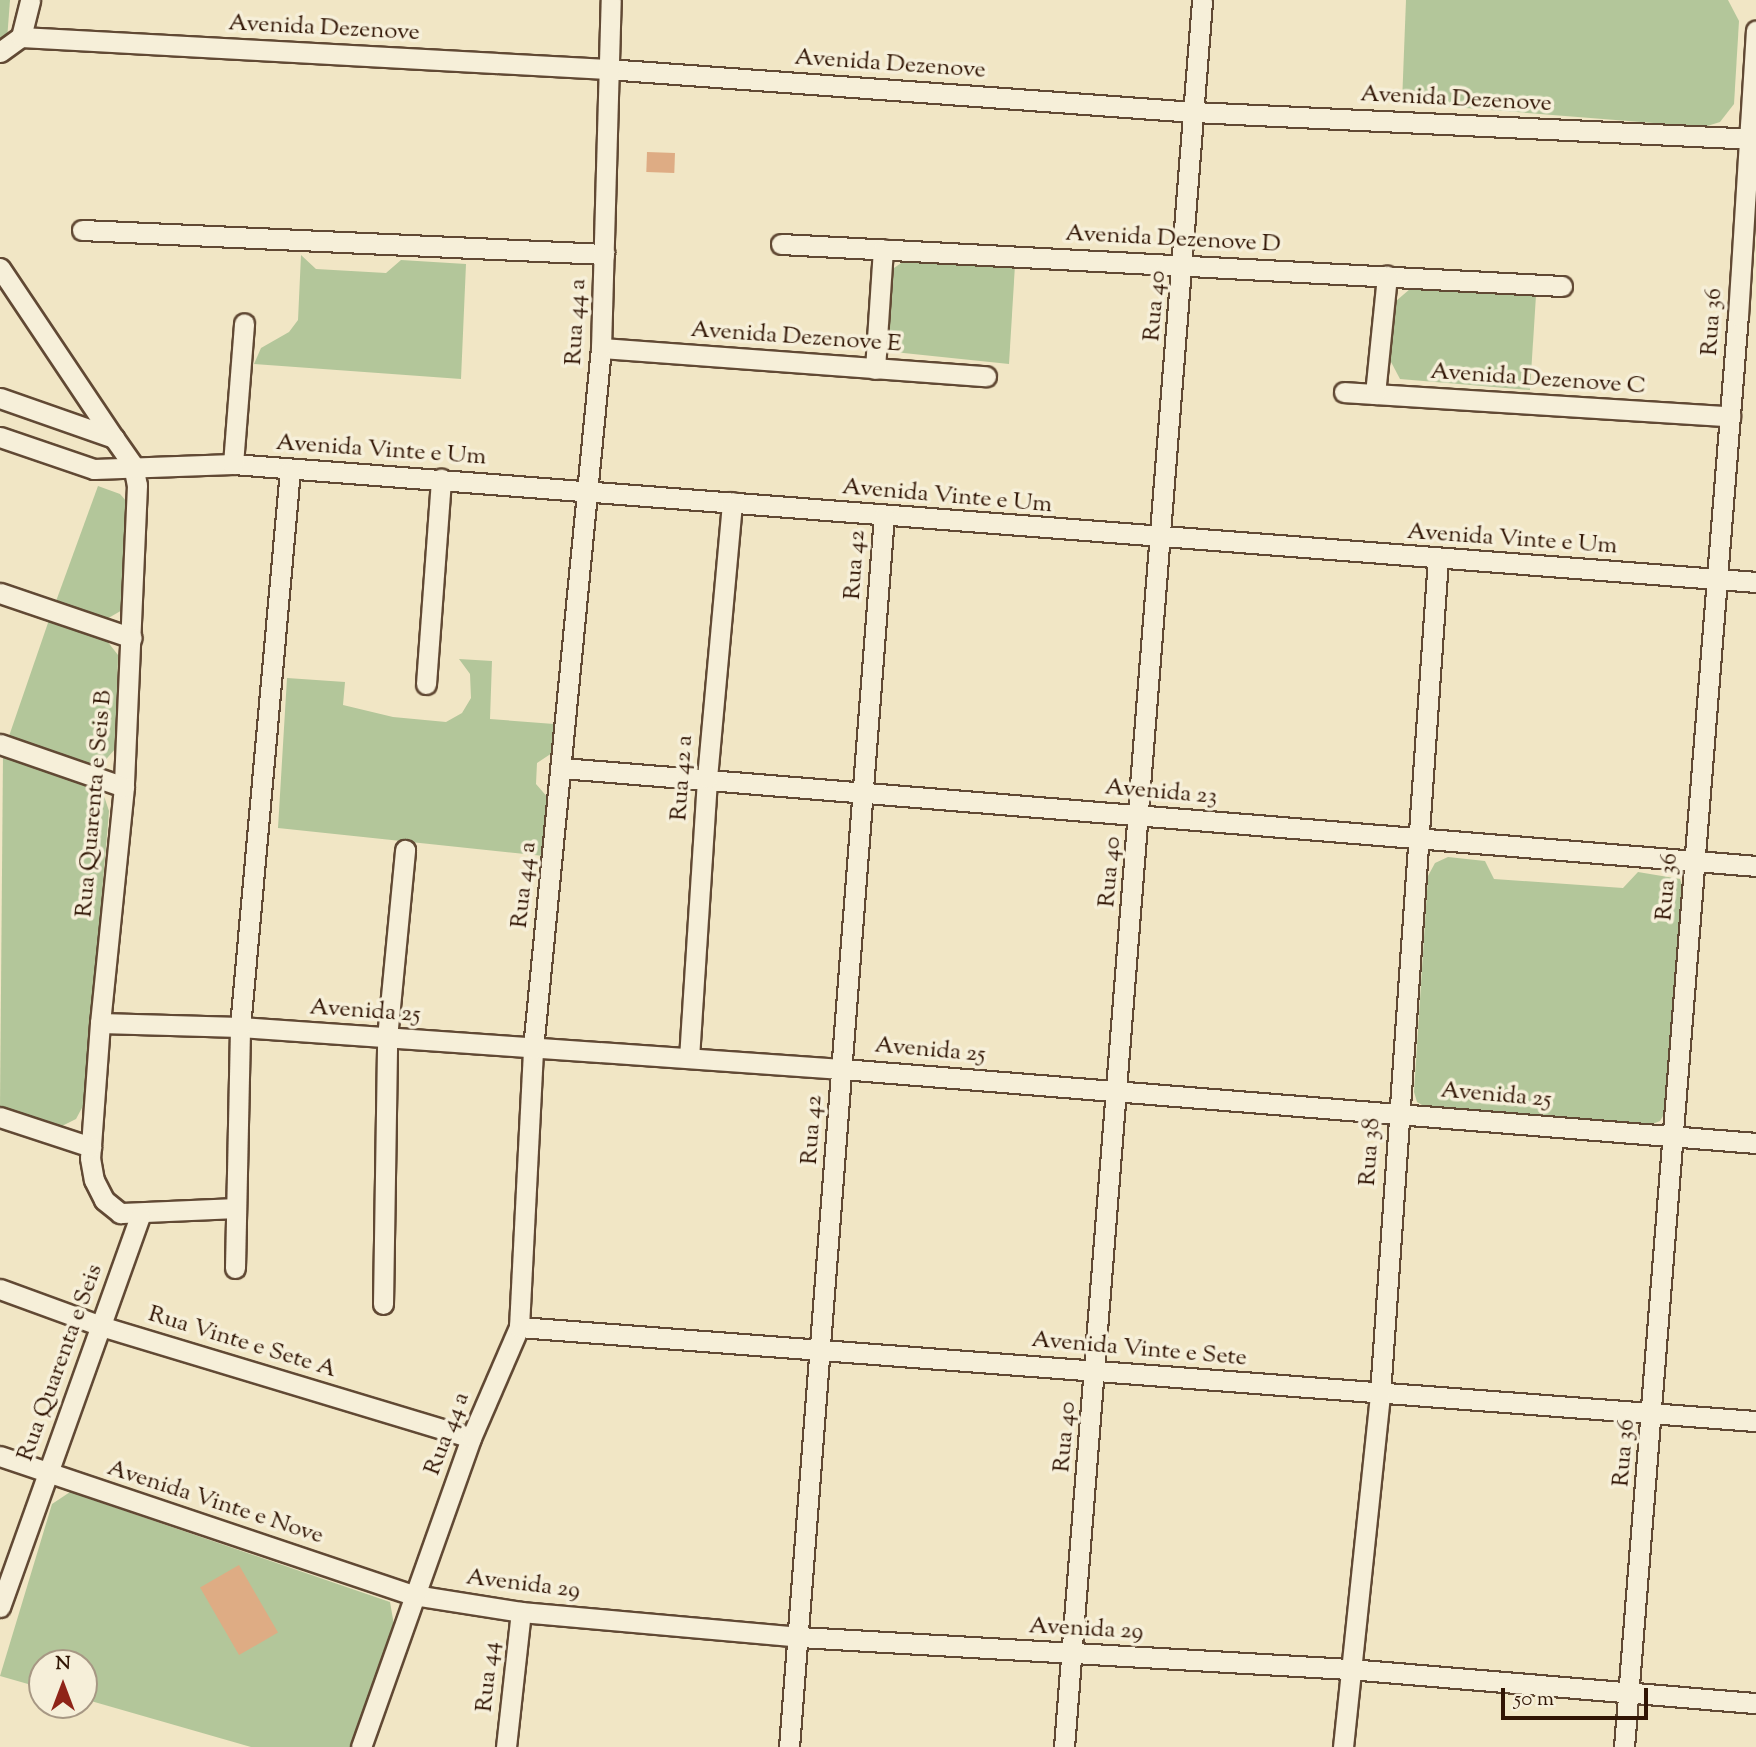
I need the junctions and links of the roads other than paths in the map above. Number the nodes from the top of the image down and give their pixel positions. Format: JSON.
{"nodes":[{"id":1,"x":30,"y":0,"type":"edge"},
{"id":2,"x":611,"y":0,"type":"edge"},
{"id":3,"x":1202,"y":0,"type":"edge"},
{"id":4,"x":1756,"y":31,"type":"edge"},
{"id":5,"x":21,"y":37,"type":"junction"},
{"id":6,"x":0,"y":52,"type":"edge"},
{"id":7,"x":607,"y":69,"type":"junction"},
{"id":8,"x":1194,"y":112,"type":"junction"},
{"id":9,"x":1752,"y":139,"type":"edge"},
{"id":10,"x":82,"y":230,"type":"dead end"},
{"id":11,"x":781,"y":244,"type":"dead end"},
{"id":12,"x":883,"y":249,"type":"junction"},
{"id":13,"x":604,"y":254,"type":"junction"},
{"id":14,"x":1184,"y":265,"type":"junction"},
{"id":15,"x":0,"y":268,"type":"edge"},
{"id":16,"x":1387,"y":276,"type":"junction"},
{"id":17,"x":1562,"y":286,"type":"dead end"},
{"id":18,"x":1747,"y":317,"type":"edge"},
{"id":19,"x":244,"y":323,"type":"dead end"},
{"id":20,"x":601,"y":348,"type":"junction"},
{"id":21,"x":875,"y":369,"type":"junction"},
{"id":22,"x":986,"y":376,"type":"dead end"},
{"id":23,"x":1344,"y":392,"type":"dead end"},
{"id":24,"x":1375,"y":394,"type":"junction"},
{"id":25,"x":0,"y":398,"type":"edge"},
{"id":26,"x":1730,"y":416,"type":"junction"},
{"id":27,"x":0,"y":437,"type":"edge"},
{"id":28,"x":114,"y":438,"type":"junction"},
{"id":29,"x":233,"y":464,"type":"junction"},
{"id":30,"x":133,"y":465,"type":"junction"},
{"id":31,"x":290,"y":470,"type":"junction"},
{"id":32,"x":441,"y":479,"type":"junction"},
{"id":33,"x":589,"y":491,"type":"junction"},
{"id":34,"x":732,"y":502,"type":"junction"},
{"id":35,"x":884,"y":516,"type":"junction"},
{"id":36,"x":1161,"y":540,"type":"junction"},
{"id":37,"x":1438,"y":559,"type":"junction"},
{"id":38,"x":1717,"y":579,"type":"junction"},
{"id":39,"x":1756,"y":582,"type":"edge"},
{"id":40,"x":0,"y":593,"type":"edge"},
{"id":41,"x":132,"y":638,"type":"junction"},
{"id":42,"x":426,"y":684,"type":"dead end"},
{"id":43,"x":0,"y":744,"type":"edge"},
{"id":44,"x":562,"y":768,"type":"junction"},
{"id":45,"x":707,"y":778,"type":"junction"},
{"id":46,"x":124,"y":787,"type":"junction"},
{"id":47,"x":866,"y":791,"type":"junction"},
{"id":48,"x":1140,"y":816,"type":"junction"},
{"id":49,"x":1420,"y":839,"type":"junction"},
{"id":50,"x":405,"y":850,"type":"dead end"},
{"id":51,"x":1695,"y":862,"type":"junction"},
{"id":52,"x":1756,"y":866,"type":"edge"},
{"id":53,"x":100,"y":1023,"type":"junction"},
{"id":54,"x":240,"y":1027,"type":"junction"},
{"id":55,"x":387,"y":1038,"type":"junction"},
{"id":56,"x":533,"y":1049,"type":"junction"},
{"id":57,"x":689,"y":1058,"type":"junction"},
{"id":58,"x":842,"y":1069,"type":"junction"},
{"id":59,"x":1119,"y":1091,"type":"junction"},
{"id":60,"x":1399,"y":1111,"type":"junction"},
{"id":61,"x":0,"y":1116,"type":"edge"},
{"id":62,"x":1670,"y":1137,"type":"junction"},
{"id":63,"x":1756,"y":1143,"type":"edge"},
{"id":64,"x":91,"y":1147,"type":"junction"},
{"id":65,"x":233,"y":1208,"type":"junction"},
{"id":66,"x":140,"y":1216,"type":"junction"},
{"id":67,"x":235,"y":1268,"type":"dead end"},
{"id":68,"x":0,"y":1289,"type":"edge"},
{"id":69,"x":383,"y":1304,"type":"dead end"},
{"id":70,"x":519,"y":1326,"type":"junction"},
{"id":71,"x":104,"y":1327,"type":"junction"},
{"id":72,"x":822,"y":1349,"type":"junction"},
{"id":73,"x":1096,"y":1372,"type":"junction"},
{"id":74,"x":1380,"y":1394,"type":"junction"},
{"id":75,"x":1653,"y":1415,"type":"junction"},
{"id":76,"x":1756,"y":1421,"type":"edge"},
{"id":77,"x":471,"y":1438,"type":"junction"},
{"id":78,"x":0,"y":1456,"type":"edge"},
{"id":79,"x":47,"y":1473,"type":"junction"},
{"id":80,"x":414,"y":1595,"type":"junction"},
{"id":81,"x":0,"y":1607,"type":"edge"},
{"id":82,"x":521,"y":1612,"type":"junction"},
{"id":83,"x":800,"y":1637,"type":"junction"},
{"id":84,"x":1070,"y":1654,"type":"junction"},
{"id":85,"x":1349,"y":1669,"type":"junction"},
{"id":86,"x":1629,"y":1694,"type":"junction"},
{"id":87,"x":1756,"y":1703,"type":"edge"},
{"id":88,"x":361,"y":1747,"type":"edge"},
{"id":89,"x":506,"y":1747,"type":"edge"},
{"id":90,"x":789,"y":1747,"type":"edge"},
{"id":91,"x":1064,"y":1747,"type":"edge"},
{"id":92,"x":1343,"y":1747,"type":"edge"},
{"id":93,"x":1624,"y":1747,"type":"edge"}],
"edges":[{"from":1,"to":5,"type":"street"},
{"from":2,"to":7,"type":"street","name":"Rua 44 a"},
{"from":3,"to":8,"type":"street","name":"Rua 40"},
{"from":4,"to":9,"type":"street","name":"Rua 36"},
{"from":5,"to":6,"type":"street"},
{"from":5,"to":7,"type":"street","name":"Avenida Dezenove"},
{"from":7,"to":8,"type":"street","name":"Avenida Dezenove"},
{"from":7,"to":13,"type":"street","name":"Rua 44 a"},
{"from":8,"to":9,"type":"street","name":"Avenida Dezenove"},
{"from":8,"to":14,"type":"street","name":"Rua 40"},
{"from":9,"to":18,"type":"street","name":"Rua 36"},
{"from":10,"to":13,"type":"street"},
{"from":11,"to":12,"type":"street","name":"Avenida Dezenove D"},
{"from":12,"to":14,"type":"street","name":"Avenida Dezenove D"},
{"from":12,"to":21,"type":"street"},
{"from":13,"to":20,"type":"street","name":"Rua 44 a"},
{"from":14,"to":16,"type":"street","name":"Avenida Dezenove D"},
{"from":14,"to":36,"type":"street","name":"Rua 40"},
{"from":15,"to":28,"type":"street"},
{"from":16,"to":17,"type":"street","name":"Avenida Dezenove D"},
{"from":16,"to":24,"type":"street"},
{"from":18,"to":26,"type":"street","name":"Rua 36"},
{"from":19,"to":29,"type":"street"},
{"from":20,"to":21,"type":"street","name":"Avenida Dezenove E"},
{"from":20,"to":33,"type":"street","name":"Rua 44 a"},
{"from":21,"to":22,"type":"street","name":"Avenida Dezenove E"},
{"from":23,"to":24,"type":"street","name":"Avenida Dezenove C"},
{"from":24,"to":26,"type":"street","name":"Avenida Dezenove C"},
{"from":25,"to":28,"type":"street"},
{"from":26,"to":38,"type":"street","name":"Rua 36"},
{"from":27,"to":30,"type":"street","name":"Avenida Vinte e Um"},
{"from":28,"to":30,"type":"street"},
{"from":29,"to":30,"type":"street","name":"Avenida Vinte e Um"},
{"from":29,"to":31,"type":"street","name":"Avenida Vinte e Um"},
{"from":30,"to":41,"type":"street","name":"Rua Quarenta e Seis B"},
{"from":31,"to":32,"type":"street","name":"Avenida Vinte e Um"},
{"from":31,"to":54,"type":"street"},
{"from":32,"to":33,"type":"street","name":"Avenida Vinte e Um"},
{"from":32,"to":42,"type":"street"},
{"from":33,"to":34,"type":"street","name":"Avenida Vinte e Um"},
{"from":33,"to":44,"type":"street","name":"Rua 44 a"},
{"from":34,"to":35,"type":"street","name":"Avenida Vinte e Um"},
{"from":34,"to":45,"type":"street","name":"Rua 42 a"},
{"from":35,"to":36,"type":"street","name":"Avenida Vinte e Um"},
{"from":35,"to":47,"type":"street","name":"Rua 42"},
{"from":36,"to":37,"type":"street","name":"Avenida Vinte e Um"},
{"from":36,"to":48,"type":"street","name":"Rua 40"},
{"from":37,"to":38,"type":"street","name":"Avenida Vinte e Um"},
{"from":37,"to":49,"type":"street","name":"Rua 38"},
{"from":38,"to":39,"type":"street","name":"Avenida Vinte e Um"},
{"from":38,"to":51,"type":"street","name":"Rua 36"},
{"from":40,"to":41,"type":"street"},
{"from":41,"to":46,"type":"street","name":"Rua Quarenta e Seis B"},
{"from":43,"to":46,"type":"street"},
{"from":44,"to":45,"type":"street","name":"Avenida 23"},
{"from":44,"to":56,"type":"street","name":"Rua 44 a"},
{"from":45,"to":47,"type":"street","name":"Avenida 23"},
{"from":45,"to":57,"type":"street","name":"Rua 42 a"},
{"from":46,"to":53,"type":"street","name":"Rua Quarenta e Seis B"},
{"from":47,"to":48,"type":"street","name":"Avenida 23"},
{"from":47,"to":58,"type":"street","name":"Rua 42"},
{"from":48,"to":49,"type":"street","name":"Avenida 23"},
{"from":48,"to":59,"type":"street","name":"Rua 40"},
{"from":49,"to":51,"type":"street","name":"Avenida 23"},
{"from":49,"to":60,"type":"street","name":"Rua 38"},
{"from":50,"to":55,"type":"street"},
{"from":51,"to":52,"type":"street","name":"Avenida 23"},
{"from":51,"to":62,"type":"street","name":"Rua 36"},
{"from":53,"to":54,"type":"street","name":"Avenida 25"},
{"from":53,"to":64,"type":"street","name":"Rua Quarenta e Seis B"},
{"from":54,"to":55,"type":"street","name":"Avenida 25"},
{"from":54,"to":65,"type":"street"},
{"from":55,"to":56,"type":"street","name":"Avenida 25"},
{"from":55,"to":69,"type":"street"},
{"from":56,"to":57,"type":"street","name":"Avenida 25"},
{"from":56,"to":70,"type":"street","name":"Rua 44 a"},
{"from":57,"to":58,"type":"street","name":"Avenida 25"},
{"from":58,"to":59,"type":"street","name":"Avenida 25"},
{"from":58,"to":72,"type":"street","name":"Rua 42"},
{"from":59,"to":60,"type":"street","name":"Avenida 25"},
{"from":59,"to":73,"type":"street","name":"Rua 40"},
{"from":60,"to":62,"type":"street","name":"Avenida 25"},
{"from":60,"to":74,"type":"street","name":"Rua 38"},
{"from":61,"to":64,"type":"street"},
{"from":62,"to":63,"type":"street","name":"Avenida 25"},
{"from":62,"to":75,"type":"street","name":"Rua 36"},
{"from":64,"to":66,"type":"street","name":"Rua Quarenta e Seis B"},
{"from":65,"to":66,"type":"street"},
{"from":65,"to":67,"type":"street"},
{"from":66,"to":71,"type":"street","name":"Rua Quarenta e Seis"},
{"from":68,"to":71,"type":"street","name":"Rua Vinte e Sete A"},
{"from":70,"to":72,"type":"street","name":"Avenida Vinte e Sete"},
{"from":70,"to":77,"type":"street","name":"Rua 44 a"},
{"from":71,"to":77,"type":"street","name":"Rua Vinte e Sete A"},
{"from":71,"to":79,"type":"street","name":"Rua Quarenta e Seis"},
{"from":72,"to":73,"type":"street","name":"Avenida Vinte e Sete"},
{"from":72,"to":83,"type":"street","name":"Rua 42"},
{"from":73,"to":74,"type":"street","name":"Avenida Vinte e Sete"},
{"from":73,"to":84,"type":"street","name":"Rua 40"},
{"from":74,"to":75,"type":"street","name":"Avenida Vinte e Sete"},
{"from":74,"to":85,"type":"street","name":"Rua 38"},
{"from":75,"to":76,"type":"street","name":"Avenida Vinte e Sete"},
{"from":75,"to":86,"type":"street","name":"Rua 36"},
{"from":77,"to":80,"type":"street","name":"Rua 44 a"},
{"from":78,"to":79,"type":"street","name":"Avenida Vinte e Nove"},
{"from":79,"to":80,"type":"street","name":"Avenida Vinte e Nove"},
{"from":79,"to":81,"type":"street","name":"Rua Quarenta e Seis"},
{"from":80,"to":82,"type":"street","name":"Avenida 29"},
{"from":80,"to":88,"type":"street","name":"Rua 44 a"},
{"from":82,"to":83,"type":"street","name":"Avenida 29"},
{"from":82,"to":89,"type":"street","name":"Rua 44"},
{"from":83,"to":84,"type":"street","name":"Avenida 29"},
{"from":83,"to":90,"type":"street","name":"Rua 42"},
{"from":84,"to":85,"type":"street","name":"Avenida 29"},
{"from":84,"to":91,"type":"street","name":"Rua 40"},
{"from":85,"to":86,"type":"street","name":"Avenida 29"},
{"from":85,"to":92,"type":"street","name":"Rua 38"},
{"from":86,"to":87,"type":"street","name":"Avenida 29"},
{"from":86,"to":93,"type":"street","name":"Rua 36"}]}
